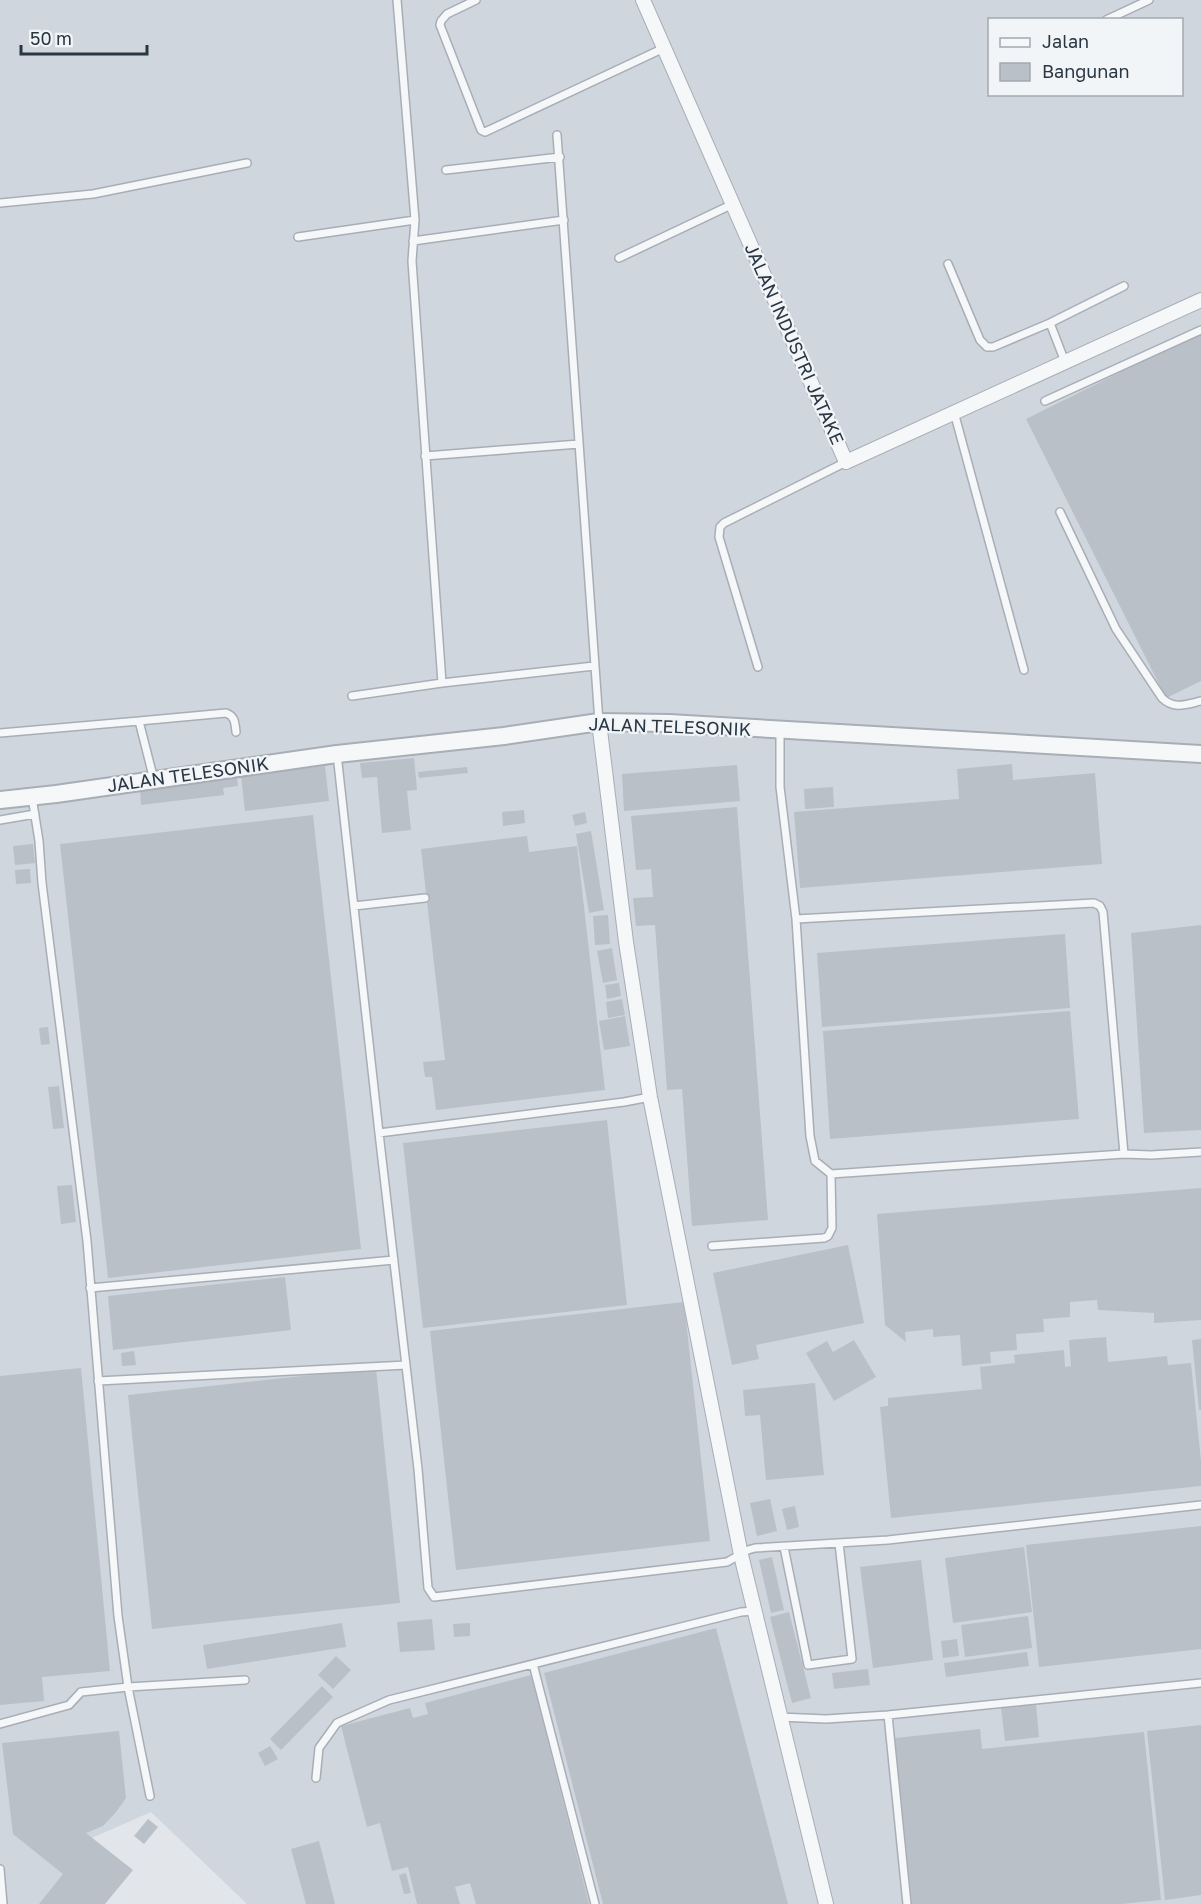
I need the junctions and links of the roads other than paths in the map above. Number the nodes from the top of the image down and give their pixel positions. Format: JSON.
{"nodes":[{"id":1,"x":397,"y":0,"type":"edge"},
{"id":2,"x":476,"y":0,"type":"edge"},
{"id":3,"x":643,"y":0,"type":"edge"},
{"id":4,"x":1149,"y":0,"type":"edge"},
{"id":5,"x":1110,"y":18,"type":"edge"},
{"id":6,"x":664,"y":48,"type":"junction"},
{"id":7,"x":557,"y":135,"type":"dead end"},
{"id":8,"x":560,"y":157,"type":"junction"},
{"id":9,"x":247,"y":163,"type":"dead end"},
{"id":10,"x":446,"y":170,"type":"dead end"},
{"id":11,"x":0,"y":203,"type":"edge"},
{"id":12,"x":733,"y":204,"type":"junction"},
{"id":13,"x":415,"y":220,"type":"junction"},
{"id":14,"x":564,"y":220,"type":"junction"},
{"id":15,"x":298,"y":237,"type":"dead end"},
{"id":16,"x":413,"y":241,"type":"junction"},
{"id":17,"x":619,"y":258,"type":"dead end"},
{"id":18,"x":948,"y":264,"type":"dead end"},
{"id":19,"x":1124,"y":286,"type":"dead end"},
{"id":20,"x":1201,"y":300,"type":"edge"},
{"id":21,"x":1050,"y":323,"type":"junction"},
{"id":22,"x":1201,"y":330,"type":"edge"},
{"id":23,"x":1065,"y":362,"type":"junction"},
{"id":24,"x":1045,"y":401,"type":"dead end"},
{"id":25,"x":954,"y":412,"type":"junction"},
{"id":26,"x":579,"y":444,"type":"junction"},
{"id":27,"x":425,"y":456,"type":"junction"},
{"id":28,"x":846,"y":462,"type":"junction"},
{"id":29,"x":1060,"y":512,"type":"dead end"},
{"id":30,"x":594,"y":666,"type":"junction"},
{"id":31,"x":758,"y":667,"type":"dead end"},
{"id":32,"x":1024,"y":670,"type":"dead end"},
{"id":33,"x":442,"y":683,"type":"junction"},
{"id":34,"x":352,"y":696,"type":"dead end"},
{"id":35,"x":1201,"y":700,"type":"edge"},
{"id":36,"x":139,"y":721,"type":"junction"},
{"id":37,"x":599,"y":722,"type":"junction"},
{"id":38,"x":780,"y":731,"type":"junction"},
{"id":39,"x":236,"y":732,"type":"dead end"},
{"id":40,"x":0,"y":733,"type":"edge"},
{"id":41,"x":337,"y":754,"type":"junction"},
{"id":42,"x":1201,"y":754,"type":"edge"},
{"id":43,"x":154,"y":780,"type":"junction"},
{"id":44,"x":32,"y":797,"type":"junction"},
{"id":45,"x":0,"y":800,"type":"edge"},
{"id":46,"x":35,"y":814,"type":"junction"},
{"id":47,"x":0,"y":820,"type":"edge"},
{"id":48,"x":425,"y":898,"type":"dead end"},
{"id":49,"x":354,"y":906,"type":"junction"},
{"id":50,"x":796,"y":919,"type":"junction"},
{"id":51,"x":650,"y":1097,"type":"junction"},
{"id":52,"x":379,"y":1133,"type":"junction"},
{"id":53,"x":1201,"y":1152,"type":"edge"},
{"id":54,"x":1124,"y":1154,"type":"junction"},
{"id":55,"x":831,"y":1174,"type":"junction"},
{"id":56,"x":712,"y":1246,"type":"dead end"},
{"id":57,"x":394,"y":1260,"type":"junction"},
{"id":58,"x":90,"y":1288,"type":"junction"},
{"id":59,"x":406,"y":1365,"type":"junction"},
{"id":60,"x":98,"y":1381,"type":"junction"},
{"id":61,"x":1201,"y":1505,"type":"edge"},
{"id":62,"x":839,"y":1543,"type":"junction"},
{"id":63,"x":784,"y":1547,"type":"junction"},
{"id":64,"x":741,"y":1555,"type":"junction"},
{"id":65,"x":754,"y":1611,"type":"junction"},
{"id":66,"x":533,"y":1664,"type":"junction"},
{"id":67,"x":245,"y":1680,"type":"dead end"},
{"id":68,"x":1201,"y":1683,"type":"edge"},
{"id":69,"x":128,"y":1687,"type":"junction"},
{"id":70,"x":888,"y":1715,"type":"junction"},
{"id":71,"x":779,"y":1717,"type":"junction"},
{"id":72,"x":0,"y":1724,"type":"edge"},
{"id":73,"x":316,"y":1778,"type":"dead end"},
{"id":74,"x":150,"y":1796,"type":"dead end"},
{"id":75,"x":0,"y":1869,"type":"edge"},
{"id":76,"x":3,"y":1904,"type":"edge"},
{"id":77,"x":595,"y":1904,"type":"edge"},
{"id":78,"x":826,"y":1904,"type":"edge"},
{"id":79,"x":907,"y":1904,"type":"edge"}],
"edges":[{"from":1,"to":13,"type":"lane"},
{"from":2,"to":6,"type":"lane"},
{"from":3,"to":6,"type":"street","name":"JALAN INDUSTRI JATAKE"},
{"from":4,"to":5,"type":"lane"},
{"from":6,"to":12,"type":"street","name":"JALAN INDUSTRI JATAKE"},
{"from":7,"to":8,"type":"lane"},
{"from":8,"to":10,"type":"lane"},
{"from":8,"to":14,"type":"lane"},
{"from":9,"to":11,"type":"lane"},
{"from":12,"to":17,"type":"lane"},
{"from":12,"to":28,"type":"street","name":"JALAN INDUSTRI JATAKE"},
{"from":13,"to":15,"type":"lane"},
{"from":13,"to":16,"type":"lane"},
{"from":14,"to":16,"type":"lane"},
{"from":14,"to":26,"type":"lane"},
{"from":16,"to":27,"type":"lane"},
{"from":18,"to":21,"type":"lane"},
{"from":19,"to":21,"type":"lane"},
{"from":20,"to":23,"type":"street","name":"JALAN INDUSTRI JATAKE"},
{"from":21,"to":23,"type":"lane"},
{"from":22,"to":24,"type":"lane"},
{"from":23,"to":25,"type":"street","name":"JALAN INDUSTRI JATAKE"},
{"from":25,"to":28,"type":"street","name":"JALAN INDUSTRI JATAKE"},
{"from":25,"to":32,"type":"lane"},
{"from":26,"to":27,"type":"lane"},
{"from":26,"to":30,"type":"lane"},
{"from":27,"to":33,"type":"lane"},
{"from":28,"to":31,"type":"lane"},
{"from":29,"to":35,"type":"lane"},
{"from":30,"to":33,"type":"lane"},
{"from":30,"to":37,"type":"lane"},
{"from":33,"to":34,"type":"lane"},
{"from":36,"to":39,"type":"lane"},
{"from":36,"to":40,"type":"lane"},
{"from":36,"to":43,"type":"lane"},
{"from":37,"to":38,"type":"street","name":"JALAN TELESONIK"},
{"from":37,"to":41,"type":"street","name":"JALAN TELESONIK"},
{"from":37,"to":51,"type":"street"},
{"from":38,"to":42,"type":"street","name":"JALAN TELESONIK"},
{"from":38,"to":50,"type":"lane"},
{"from":41,"to":43,"type":"street","name":"JALAN TELESONIK"},
{"from":41,"to":49,"type":"lane"},
{"from":43,"to":44,"type":"street","name":"JALAN TELESONIK"},
{"from":44,"to":45,"type":"street","name":"JALAN TELESONIK"},
{"from":44,"to":46,"type":"lane"},
{"from":46,"to":47,"type":"lane"},
{"from":46,"to":58,"type":"lane"},
{"from":48,"to":49,"type":"lane"},
{"from":49,"to":52,"type":"lane"},
{"from":50,"to":54,"type":"lane"},
{"from":50,"to":55,"type":"lane"},
{"from":51,"to":52,"type":"lane"},
{"from":51,"to":64,"type":"street"},
{"from":52,"to":57,"type":"lane"},
{"from":53,"to":54,"type":"lane"},
{"from":54,"to":55,"type":"lane"},
{"from":55,"to":56,"type":"lane"},
{"from":57,"to":58,"type":"lane"},
{"from":57,"to":59,"type":"lane"},
{"from":58,"to":60,"type":"lane"},
{"from":59,"to":60,"type":"lane"},
{"from":59,"to":64,"type":"lane"},
{"from":60,"to":69,"type":"lane"},
{"from":61,"to":62,"type":"lane"},
{"from":62,"to":63,"type":"lane"},
{"from":62,"to":63,"type":"lane"},
{"from":63,"to":64,"type":"lane"},
{"from":64,"to":65,"type":"street"},
{"from":65,"to":66,"type":"lane"},
{"from":65,"to":71,"type":"street"},
{"from":66,"to":73,"type":"lane"},
{"from":66,"to":77,"type":"lane"},
{"from":67,"to":69,"type":"lane"},
{"from":68,"to":70,"type":"lane"},
{"from":69,"to":72,"type":"lane"},
{"from":69,"to":74,"type":"lane"},
{"from":70,"to":71,"type":"lane"},
{"from":70,"to":79,"type":"lane"},
{"from":71,"to":78,"type":"street"},
{"from":75,"to":76,"type":"lane"}]}
